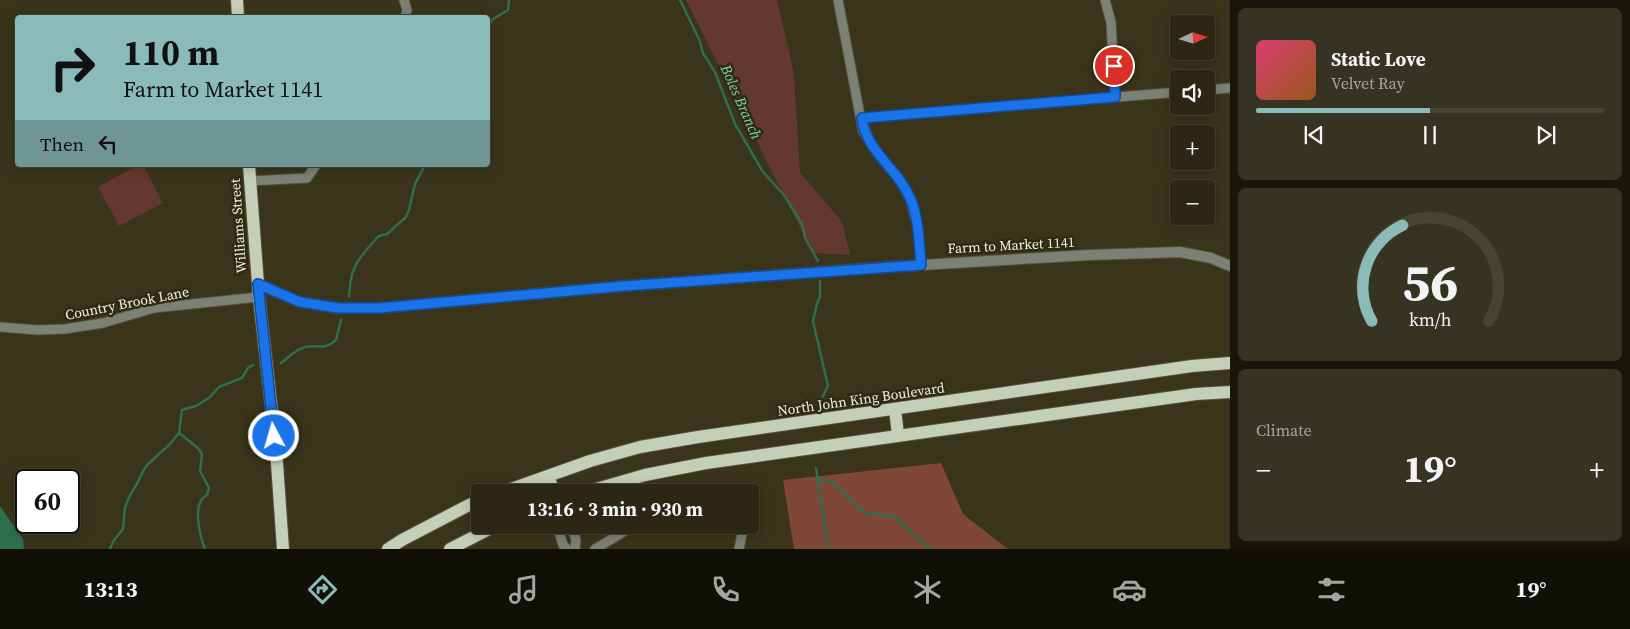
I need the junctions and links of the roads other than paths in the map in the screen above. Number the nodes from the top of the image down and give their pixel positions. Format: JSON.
{"nodes":[{"id":1,"x":236,"y":0,"type":"edge"},
{"id":2,"x":838,"y":0,"type":"edge"},
{"id":3,"x":1105,"y":0,"type":"edge"},
{"id":4,"x":404,"y":1,"type":"edge"},
{"id":5,"x":238,"y":15,"type":"edge"},
{"id":6,"x":406,"y":15,"type":"edge"},
{"id":7,"x":1230,"y":88,"type":"edge"},
{"id":8,"x":1215,"y":89,"type":"edge"},
{"id":9,"x":1170,"y":93,"type":"edge"},
{"id":10,"x":1115,"y":97,"type":"junction"},
{"id":11,"x":862,"y":118,"type":"junction"},
{"id":12,"x":249,"y":167,"type":"edge"},
{"id":13,"x":315,"y":167,"type":"edge"},
{"id":14,"x":250,"y":181,"type":"junction"},
{"id":15,"x":921,"y":265,"type":"junction"},
{"id":16,"x":1230,"y":266,"type":"edge"},
{"id":17,"x":258,"y":290,"type":"junction"},
{"id":18,"x":0,"y":327,"type":"edge"},
{"id":19,"x":1230,"y":363,"type":"edge"},
{"id":20,"x":1230,"y":392,"type":"edge"},
{"id":21,"x":895,"y":409,"type":"junction"},
{"id":22,"x":898,"y":435,"type":"junction"},
{"id":23,"x":548,"y":476,"type":"junction"},
{"id":24,"x":526,"y":484,"type":"edge"},
{"id":25,"x":551,"y":484,"type":"edge"},
{"id":26,"x":614,"y":484,"type":"edge"},
{"id":27,"x":471,"y":505,"type":"edge"},
{"id":28,"x":479,"y":534,"type":"edge"},
{"id":29,"x":560,"y":534,"type":"edge"},
{"id":30,"x":574,"y":534,"type":"edge"},
{"id":31,"x":620,"y":534,"type":"edge"},
{"id":32,"x":742,"y":534,"type":"edge"},
{"id":33,"x":283,"y":549,"type":"edge"},
{"id":34,"x":388,"y":549,"type":"edge"},
{"id":35,"x":450,"y":549,"type":"edge"},
{"id":36,"x":567,"y":549,"type":"edge"},
{"id":37,"x":575,"y":549,"type":"edge"},
{"id":38,"x":596,"y":549,"type":"edge"},
{"id":39,"x":738,"y":549,"type":"edge"}],
"edges":[{"from":1,"to":5,"type":"main road"},
{"from":2,"to":11,"type":"street"},
{"from":3,"to":10,"type":"street"},
{"from":4,"to":6,"type":"street"},
{"from":7,"to":8,"type":"street"},
{"from":9,"to":10,"type":"street"},
{"from":10,"to":11,"type":"street"},
{"from":11,"to":15,"type":"street"},
{"from":12,"to":14,"type":"main road","name":"Williams Street"},
{"from":13,"to":14,"type":"street"},
{"from":14,"to":17,"type":"main road","name":"Williams Street"},
{"from":15,"to":16,"type":"street","name":"Farm to Market 1141"},
{"from":15,"to":17,"type":"street","name":"Farm to Market 1141"},
{"from":17,"to":18,"type":"street","name":"Country Brook Lane"},
{"from":17,"to":33,"type":"main road","name":"Williams Street"},
{"from":19,"to":21,"type":"main road","name":"North John King Boulevard"},
{"from":20,"to":22,"type":"main road"},
{"from":21,"to":22,"type":"main road"},
{"from":21,"to":23,"type":"main road","name":"North John King Boulevard"},
{"from":22,"to":26,"type":"main road"},
{"from":23,"to":24,"type":"main road","name":"North John King Boulevard"},
{"from":23,"to":25,"type":"main road"},
{"from":27,"to":34,"type":"main road"},
{"from":28,"to":35,"type":"main road"},
{"from":29,"to":36,"type":"street"},
{"from":30,"to":37,"type":"street"},
{"from":31,"to":38,"type":"street"},
{"from":32,"to":39,"type":"street"}]}
